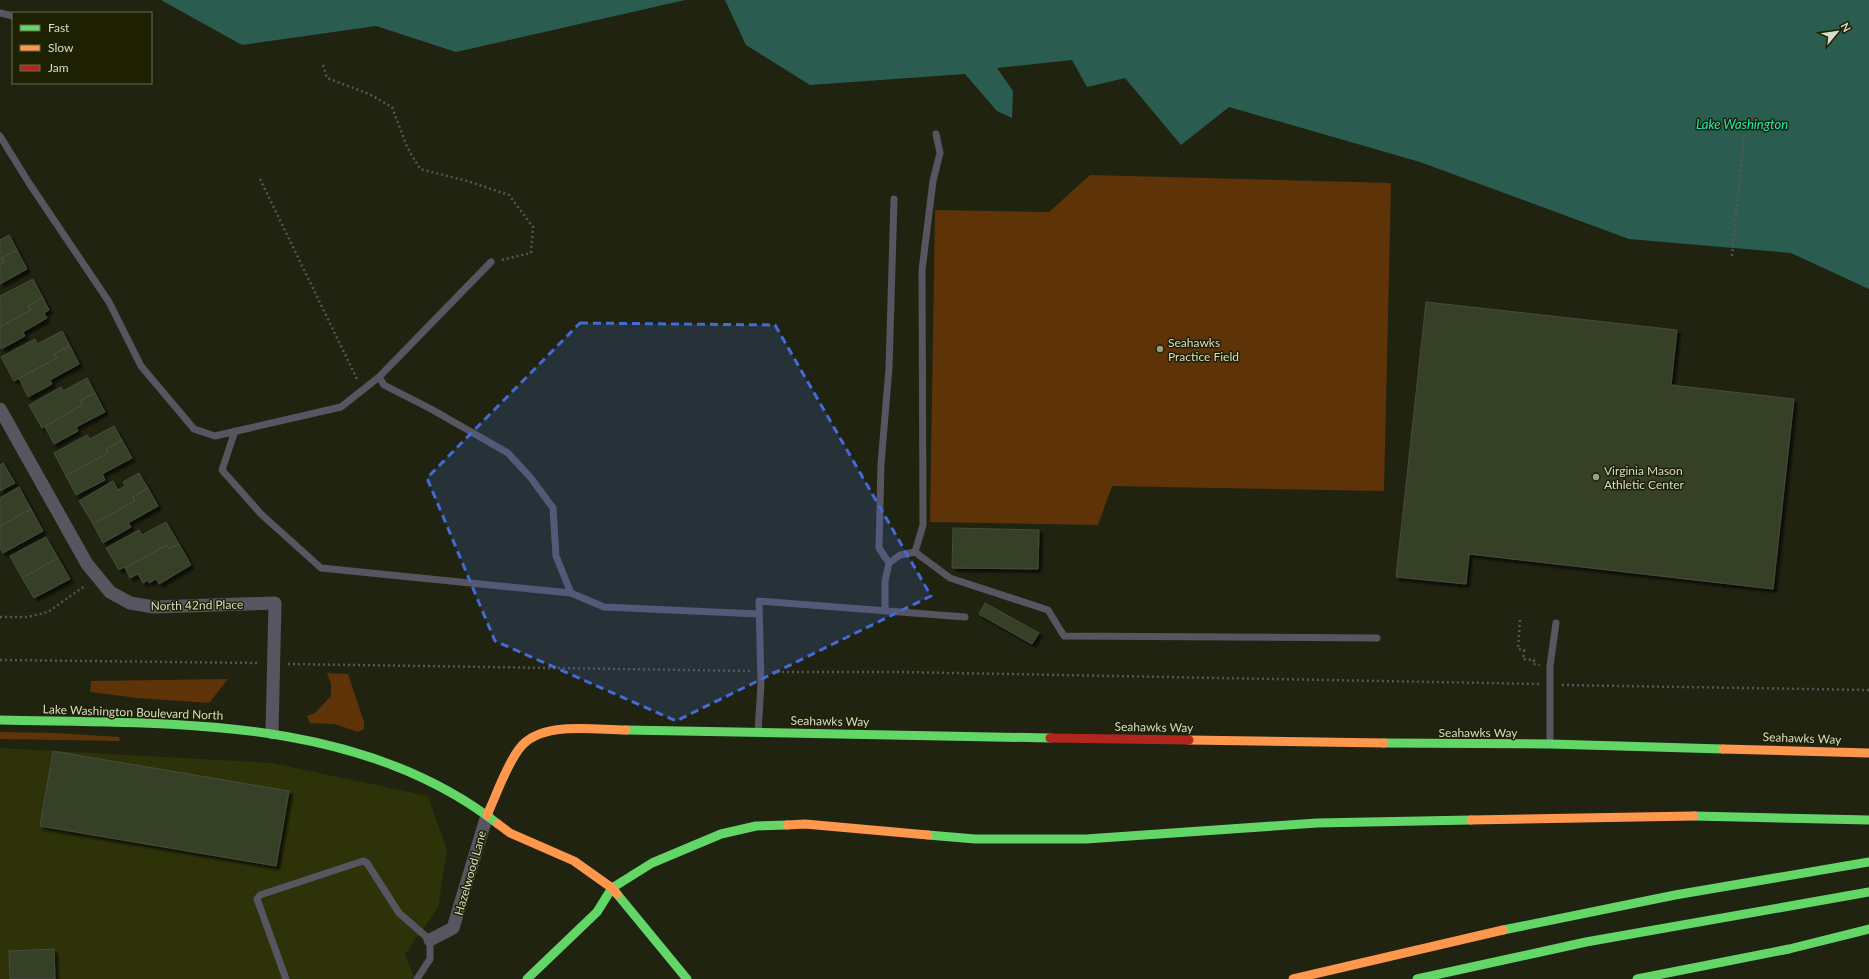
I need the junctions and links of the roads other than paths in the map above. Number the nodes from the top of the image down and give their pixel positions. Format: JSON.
{"nodes":[{"id":1,"x":0,"y":13,"type":"edge"},
{"id":2,"x":12,"y":16,"type":"edge"},
{"id":3,"x":936,"y":134,"type":"dead end"},
{"id":4,"x":0,"y":136,"type":"edge"},
{"id":5,"x":894,"y":199,"type":"dead end"},
{"id":6,"x":491,"y":262,"type":"road end"},
{"id":7,"x":379,"y":377,"type":"junction"},
{"id":8,"x":0,"y":409,"type":"edge"},
{"id":9,"x":235,"y":431,"type":"junction"},
{"id":10,"x":915,"y":552,"type":"junction"},
{"id":11,"x":889,"y":563,"type":"junction"},
{"id":12,"x":571,"y":593,"type":"junction"},
{"id":13,"x":885,"y":611,"type":"junction"},
{"id":14,"x":759,"y":614,"type":"junction"},
{"id":15,"x":965,"y":617,"type":"dead end"},
{"id":16,"x":1556,"y":623,"type":"dead end"},
{"id":17,"x":1377,"y":638,"type":"dead end"},
{"id":18,"x":0,"y":720,"type":"edge"},
{"id":19,"x":758,"y":732,"type":"junction"},
{"id":20,"x":272,"y":733,"type":"junction"},
{"id":21,"x":1550,"y":744,"type":"junction"},
{"id":22,"x":1869,"y":753,"type":"edge"},
{"id":23,"x":487,"y":815,"type":"junction"},
{"id":24,"x":1869,"y":820,"type":"edge"},
{"id":25,"x":1869,"y":862,"type":"edge"},
{"id":26,"x":612,"y":888,"type":"junction"},
{"id":27,"x":1869,"y":892,"type":"edge"},
{"id":28,"x":1869,"y":929,"type":"edge"},
{"id":29,"x":430,"y":940,"type":"junction"},
{"id":30,"x":286,"y":979,"type":"edge"},
{"id":31,"x":417,"y":979,"type":"edge"},
{"id":32,"x":527,"y":979,"type":"edge"},
{"id":33,"x":687,"y":979,"type":"edge"},
{"id":34,"x":1293,"y":979,"type":"edge"},
{"id":35,"x":1417,"y":979,"type":"edge"},
{"id":36,"x":1637,"y":979,"type":"edge"}],
"edges":[{"from":1,"to":2,"type":"lane"},
{"from":3,"to":10,"type":"lane"},
{"from":4,"to":9,"type":"lane"},
{"from":5,"to":11,"type":"lane"},
{"from":6,"to":7,"type":"lane"},
{"from":7,"to":9,"type":"lane"},
{"from":7,"to":12,"type":"lane"},
{"from":8,"to":20,"type":"street","name":"North 42nd Place"},
{"from":9,"to":12,"type":"lane"},
{"from":10,"to":11,"type":"lane"},
{"from":10,"to":17,"type":"lane"},
{"from":11,"to":13,"type":"lane"},
{"from":12,"to":14,"type":"lane"},
{"from":13,"to":14,"type":"lane"},
{"from":13,"to":15,"type":"lane"},
{"from":14,"to":19,"type":"lane"},
{"from":16,"to":21,"type":"lane"},
{"from":18,"to":20,"type":"main road","name":"Lake Washington Boulevard North"},
{"from":19,"to":21,"type":"main road","name":"Seahawks Way"},
{"from":19,"to":23,"type":"main road","name":"Seahawks Way"},
{"from":20,"to":23,"type":"main road","name":"Lake Washington Boulevard North"},
{"from":21,"to":22,"type":"main road","name":"Seahawks Way"},
{"from":23,"to":26,"type":"main road","name":"Lake Washington Boulevard North"},
{"from":23,"to":29,"type":"street","name":"Hazelwood Lane"},
{"from":24,"to":26,"type":"main road"},
{"from":25,"to":34,"type":"main road"},
{"from":26,"to":32,"type":"main road"},
{"from":26,"to":33,"type":"main road","name":"Lake Washington Boulevard North"},
{"from":27,"to":35,"type":"main road"},
{"from":28,"to":36,"type":"main road"},
{"from":29,"to":30,"type":"lane"},
{"from":29,"to":31,"type":"lane"}]}
